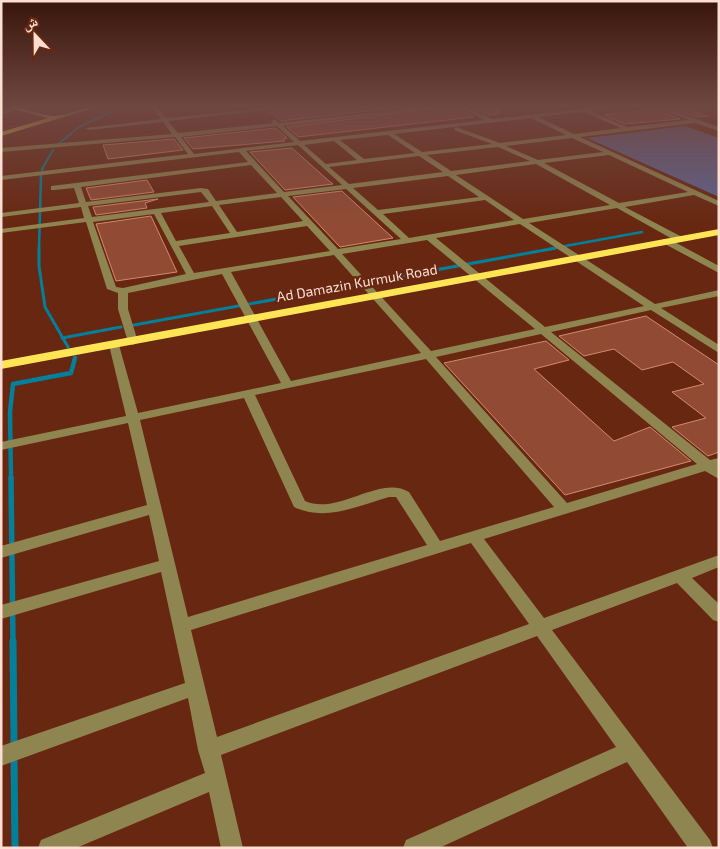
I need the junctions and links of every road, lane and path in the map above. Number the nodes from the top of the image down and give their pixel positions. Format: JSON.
{"nodes":[{"id":1,"x":134,"y":146,"type":"edge"},
{"id":2,"x":184,"y":146,"type":"edge"},
{"id":3,"x":276,"y":146,"type":"edge"},
{"id":4,"x":300,"y":146,"type":"edge"},
{"id":5,"x":343,"y":146,"type":"edge"},
{"id":6,"x":410,"y":146,"type":"edge"},
{"id":7,"x":485,"y":146,"type":"edge"},
{"id":8,"x":502,"y":146,"type":"edge"},
{"id":9,"x":594,"y":146,"type":"edge"},
{"id":10,"x":1,"y":150,"type":"edge"},
{"id":11,"x":240,"y":150,"type":"junction"},
{"id":12,"x":609,"y":153,"type":"junction"},
{"id":13,"x":419,"y":154,"type":"junction"},
{"id":14,"x":97,"y":155,"type":"junction"},
{"id":15,"x":192,"y":155,"type":"junction"},
{"id":16,"x":362,"y":161,"type":"junction"},
{"id":17,"x":537,"y":162,"type":"junction"},
{"id":18,"x":252,"y":163,"type":"junction"},
{"id":19,"x":322,"y":166,"type":"junction"},
{"id":20,"x":448,"y":173,"type":"junction"},
{"id":21,"x":1,"y":178,"type":"edge"},
{"id":22,"x":106,"y":181,"type":"junction"},
{"id":23,"x":77,"y":185,"type":"junction"},
{"id":24,"x":344,"y":187,"type":"junction"},
{"id":25,"x":54,"y":188,"type":"dead end"},
{"id":26,"x":280,"y":194,"type":"junction"},
{"id":27,"x":695,"y":194,"type":"junction"},
{"id":28,"x":161,"y":195,"type":"junction"},
{"id":29,"x":485,"y":198,"type":"junction"},
{"id":30,"x":212,"y":203,"type":"junction"},
{"id":31,"x":719,"y":204,"type":"edge"},
{"id":32,"x":84,"y":205,"type":"junction"},
{"id":33,"x":618,"y":206,"type":"junction"},
{"id":34,"x":169,"y":209,"type":"junction"},
{"id":35,"x":156,"y":211,"type":"junction"},
{"id":36,"x":376,"y":214,"type":"junction"},
{"id":37,"x":1,"y":216,"type":"edge"},
{"id":38,"x":88,"y":219,"type":"junction"},
{"id":39,"x":522,"y":222,"type":"junction"},
{"id":40,"x":308,"y":223,"type":"junction"},
{"id":41,"x":1,"y":231,"type":"edge"},
{"id":42,"x":719,"y":232,"type":"edge"},
{"id":43,"x":235,"y":234,"type":"junction"},
{"id":44,"x":430,"y":237,"type":"junction"},
{"id":45,"x":679,"y":239,"type":"junction"},
{"id":46,"x":407,"y":240,"type":"junction"},
{"id":47,"x":666,"y":242,"type":"junction"},
{"id":48,"x":174,"y":244,"type":"junction"},
{"id":49,"x":334,"y":252,"type":"junction"},
{"id":50,"x":577,"y":257,"type":"junction"},
{"id":51,"x":225,"y":270,"type":"junction"},
{"id":52,"x":719,"y":270,"type":"edge"},
{"id":53,"x":191,"y":276,"type":"junction"},
{"id":54,"x":476,"y":276,"type":"junction"},
{"id":55,"x":123,"y":291,"type":"junction"},
{"id":56,"x":719,"y":293,"type":"edge"},
{"id":57,"x":376,"y":295,"type":"junction"},
{"id":58,"x":653,"y":307,"type":"junction"},
{"id":59,"x":252,"y":318,"type":"junction"},
{"id":60,"x":543,"y":330,"type":"junction"},
{"id":61,"x":133,"y":342,"type":"junction"},
{"id":62,"x":114,"y":345,"type":"junction"},
{"id":63,"x":719,"y":350,"type":"edge"},
{"id":64,"x":428,"y":355,"type":"junction"},
{"id":65,"x":1,"y":365,"type":"edge"},
{"id":66,"x":288,"y":385,"type":"junction"},
{"id":67,"x":248,"y":393,"type":"junction"},
{"id":68,"x":132,"y":418,"type":"junction"},
{"id":69,"x":1,"y":446,"type":"edge"},
{"id":70,"x":713,"y":463,"type":"edge"},
{"id":71,"x":719,"y":476,"type":"edge"},
{"id":72,"x":154,"y":508,"type":"junction"},
{"id":73,"x":563,"y":508,"type":"junction"},
{"id":74,"x":474,"y":536,"type":"junction"},
{"id":75,"x":436,"y":547,"type":"junction"},
{"id":76,"x":1,"y":552,"type":"edge"},
{"id":77,"x":719,"y":561,"type":"edge"},
{"id":78,"x":166,"y":564,"type":"junction"},
{"id":79,"x":681,"y":576,"type":"junction"},
{"id":80,"x":1,"y":612,"type":"edge"},
{"id":81,"x":719,"y":615,"type":"edge"},
{"id":82,"x":180,"y":626,"type":"junction"},
{"id":83,"x":541,"y":626,"type":"junction"},
{"id":84,"x":194,"y":688,"type":"junction"},
{"id":85,"x":208,"y":750,"type":"junction"},
{"id":86,"x":631,"y":750,"type":"junction"},
{"id":87,"x":1,"y":756,"type":"edge"},
{"id":88,"x":216,"y":779,"type":"junction"},
{"id":89,"x":49,"y":848,"type":"edge"},
{"id":90,"x":232,"y":848,"type":"edge"},
{"id":91,"x":414,"y":848,"type":"edge"},
{"id":92,"x":702,"y":848,"type":"edge"}],
"edges":[{"from":1,"to":14,"type":"street"},
{"from":2,"to":15,"type":"street"},
{"from":3,"to":11,"type":"street"},
{"from":4,"to":19,"type":"street"},
{"from":5,"to":16,"type":"street"},
{"from":6,"to":13,"type":"street"},
{"from":7,"to":13,"type":"street"},
{"from":8,"to":17,"type":"street"},
{"from":9,"to":12,"type":"street"},
{"from":10,"to":14,"type":"street"},
{"from":11,"to":15,"type":"street"},
{"from":11,"to":18,"type":"street"},
{"from":12,"to":17,"type":"street"},
{"from":12,"to":27,"type":"street"},
{"from":13,"to":16,"type":"street"},
{"from":13,"to":20,"type":"street"},
{"from":14,"to":15,"type":"street"},
{"from":14,"to":21,"type":"street"},
{"from":14,"to":22,"type":"street"},
{"from":16,"to":19,"type":"street"},
{"from":17,"to":20,"type":"street"},
{"from":17,"to":33,"type":"street"},
{"from":18,"to":22,"type":"street"},
{"from":18,"to":26,"type":"street"},
{"from":19,"to":24,"type":"street"},
{"from":20,"to":24,"type":"street"},
{"from":20,"to":29,"type":"street"},
{"from":22,"to":23,"type":"street"},
{"from":23,"to":25,"type":"street"},
{"from":23,"to":32,"type":"street"},
{"from":24,"to":26,"type":"street"},
{"from":24,"to":36,"type":"street"},
{"from":26,"to":30,"type":"street"},
{"from":26,"to":40,"type":"street"},
{"from":27,"to":31,"type":"street"},
{"from":27,"to":33,"type":"street"},
{"from":28,"to":30,"type":"street"},
{"from":28,"to":32,"type":"street"},
{"from":28,"to":34,"type":"street"},
{"from":29,"to":36,"type":"street"},
{"from":29,"to":39,"type":"street"},
{"from":30,"to":34,"type":"street"},
{"from":30,"to":43,"type":"street"},
{"from":32,"to":37,"type":"street"},
{"from":32,"to":38,"type":"street"},
{"from":33,"to":39,"type":"street"},
{"from":33,"to":45,"type":"street"},
{"from":34,"to":35,"type":"street"},
{"from":35,"to":38,"type":"street"},
{"from":35,"to":48,"type":"street"},
{"from":36,"to":46,"type":"street"},
{"from":38,"to":41,"type":"street"},
{"from":38,"to":55,"type":"street"},
{"from":39,"to":44,"type":"street"},
{"from":39,"to":50,"type":"street"},
{"from":40,"to":43,"type":"street"},
{"from":40,"to":49,"type":"street"},
{"from":42,"to":45,"type":"highway","name":"Ad Damazin Kurmuk Road"},
{"from":43,"to":48,"type":"street"},
{"from":44,"to":46,"type":"street"},
{"from":44,"to":54,"type":"street"},
{"from":45,"to":47,"type":"highway","name":"Ad Damazin Kurmuk Road"},
{"from":46,"to":49,"type":"street"},
{"from":47,"to":50,"type":"highway","name":"Ad Damazin Kurmuk Road"},
{"from":47,"to":52,"type":"street"},
{"from":48,"to":53,"type":"street"},
{"from":49,"to":51,"type":"street"},
{"from":49,"to":57,"type":"street"},
{"from":50,"to":54,"type":"highway","name":"Ad Damazin Kurmuk Road"},
{"from":50,"to":58,"type":"street"},
{"from":51,"to":53,"type":"street"},
{"from":51,"to":59,"type":"street"},
{"from":53,"to":55,"type":"street"},
{"from":54,"to":57,"type":"highway","name":"Ad Damazin Kurmuk Road"},
{"from":54,"to":60,"type":"street"},
{"from":55,"to":61,"type":"street"},
{"from":56,"to":58,"type":"street"},
{"from":57,"to":59,"type":"highway","name":"Ad Damazin Kurmuk Road"},
{"from":57,"to":64,"type":"street"},
{"from":58,"to":60,"type":"street"},
{"from":58,"to":63,"type":"street"},
{"from":59,"to":61,"type":"highway","name":"Ad Damazin Kurmuk Road"},
{"from":59,"to":66,"type":"street"},
{"from":60,"to":64,"type":"street"},
{"from":60,"to":70,"type":"street"},
{"from":61,"to":62,"type":"highway","name":"Ad Damazin Kurmuk Road"},
{"from":62,"to":65,"type":"highway","name":"Ad Damazin Kurmuk Road"},
{"from":62,"to":68,"type":"street"},
{"from":64,"to":66,"type":"street"},
{"from":64,"to":73,"type":"street"},
{"from":66,"to":67,"type":"street"},
{"from":67,"to":68,"type":"street"},
{"from":67,"to":75,"type":"street"},
{"from":68,"to":69,"type":"street"},
{"from":68,"to":72,"type":"street"},
{"from":70,"to":71,"type":"street"},
{"from":70,"to":73,"type":"street"},
{"from":72,"to":76,"type":"street"},
{"from":72,"to":78,"type":"street"},
{"from":73,"to":74,"type":"street"},
{"from":74,"to":75,"type":"street"},
{"from":74,"to":83,"type":"street"},
{"from":75,"to":82,"type":"street"},
{"from":77,"to":79,"type":"street"},
{"from":78,"to":80,"type":"street"},
{"from":78,"to":82,"type":"street"},
{"from":79,"to":81,"type":"street"},
{"from":79,"to":83,"type":"street"},
{"from":82,"to":84,"type":"street"},
{"from":83,"to":85,"type":"street"},
{"from":83,"to":86,"type":"street"},
{"from":84,"to":85,"type":"street"},
{"from":84,"to":87,"type":"street"},
{"from":85,"to":88,"type":"street"},
{"from":86,"to":91,"type":"street"},
{"from":86,"to":92,"type":"street"},
{"from":88,"to":89,"type":"street"},
{"from":88,"to":90,"type":"street"}]}
